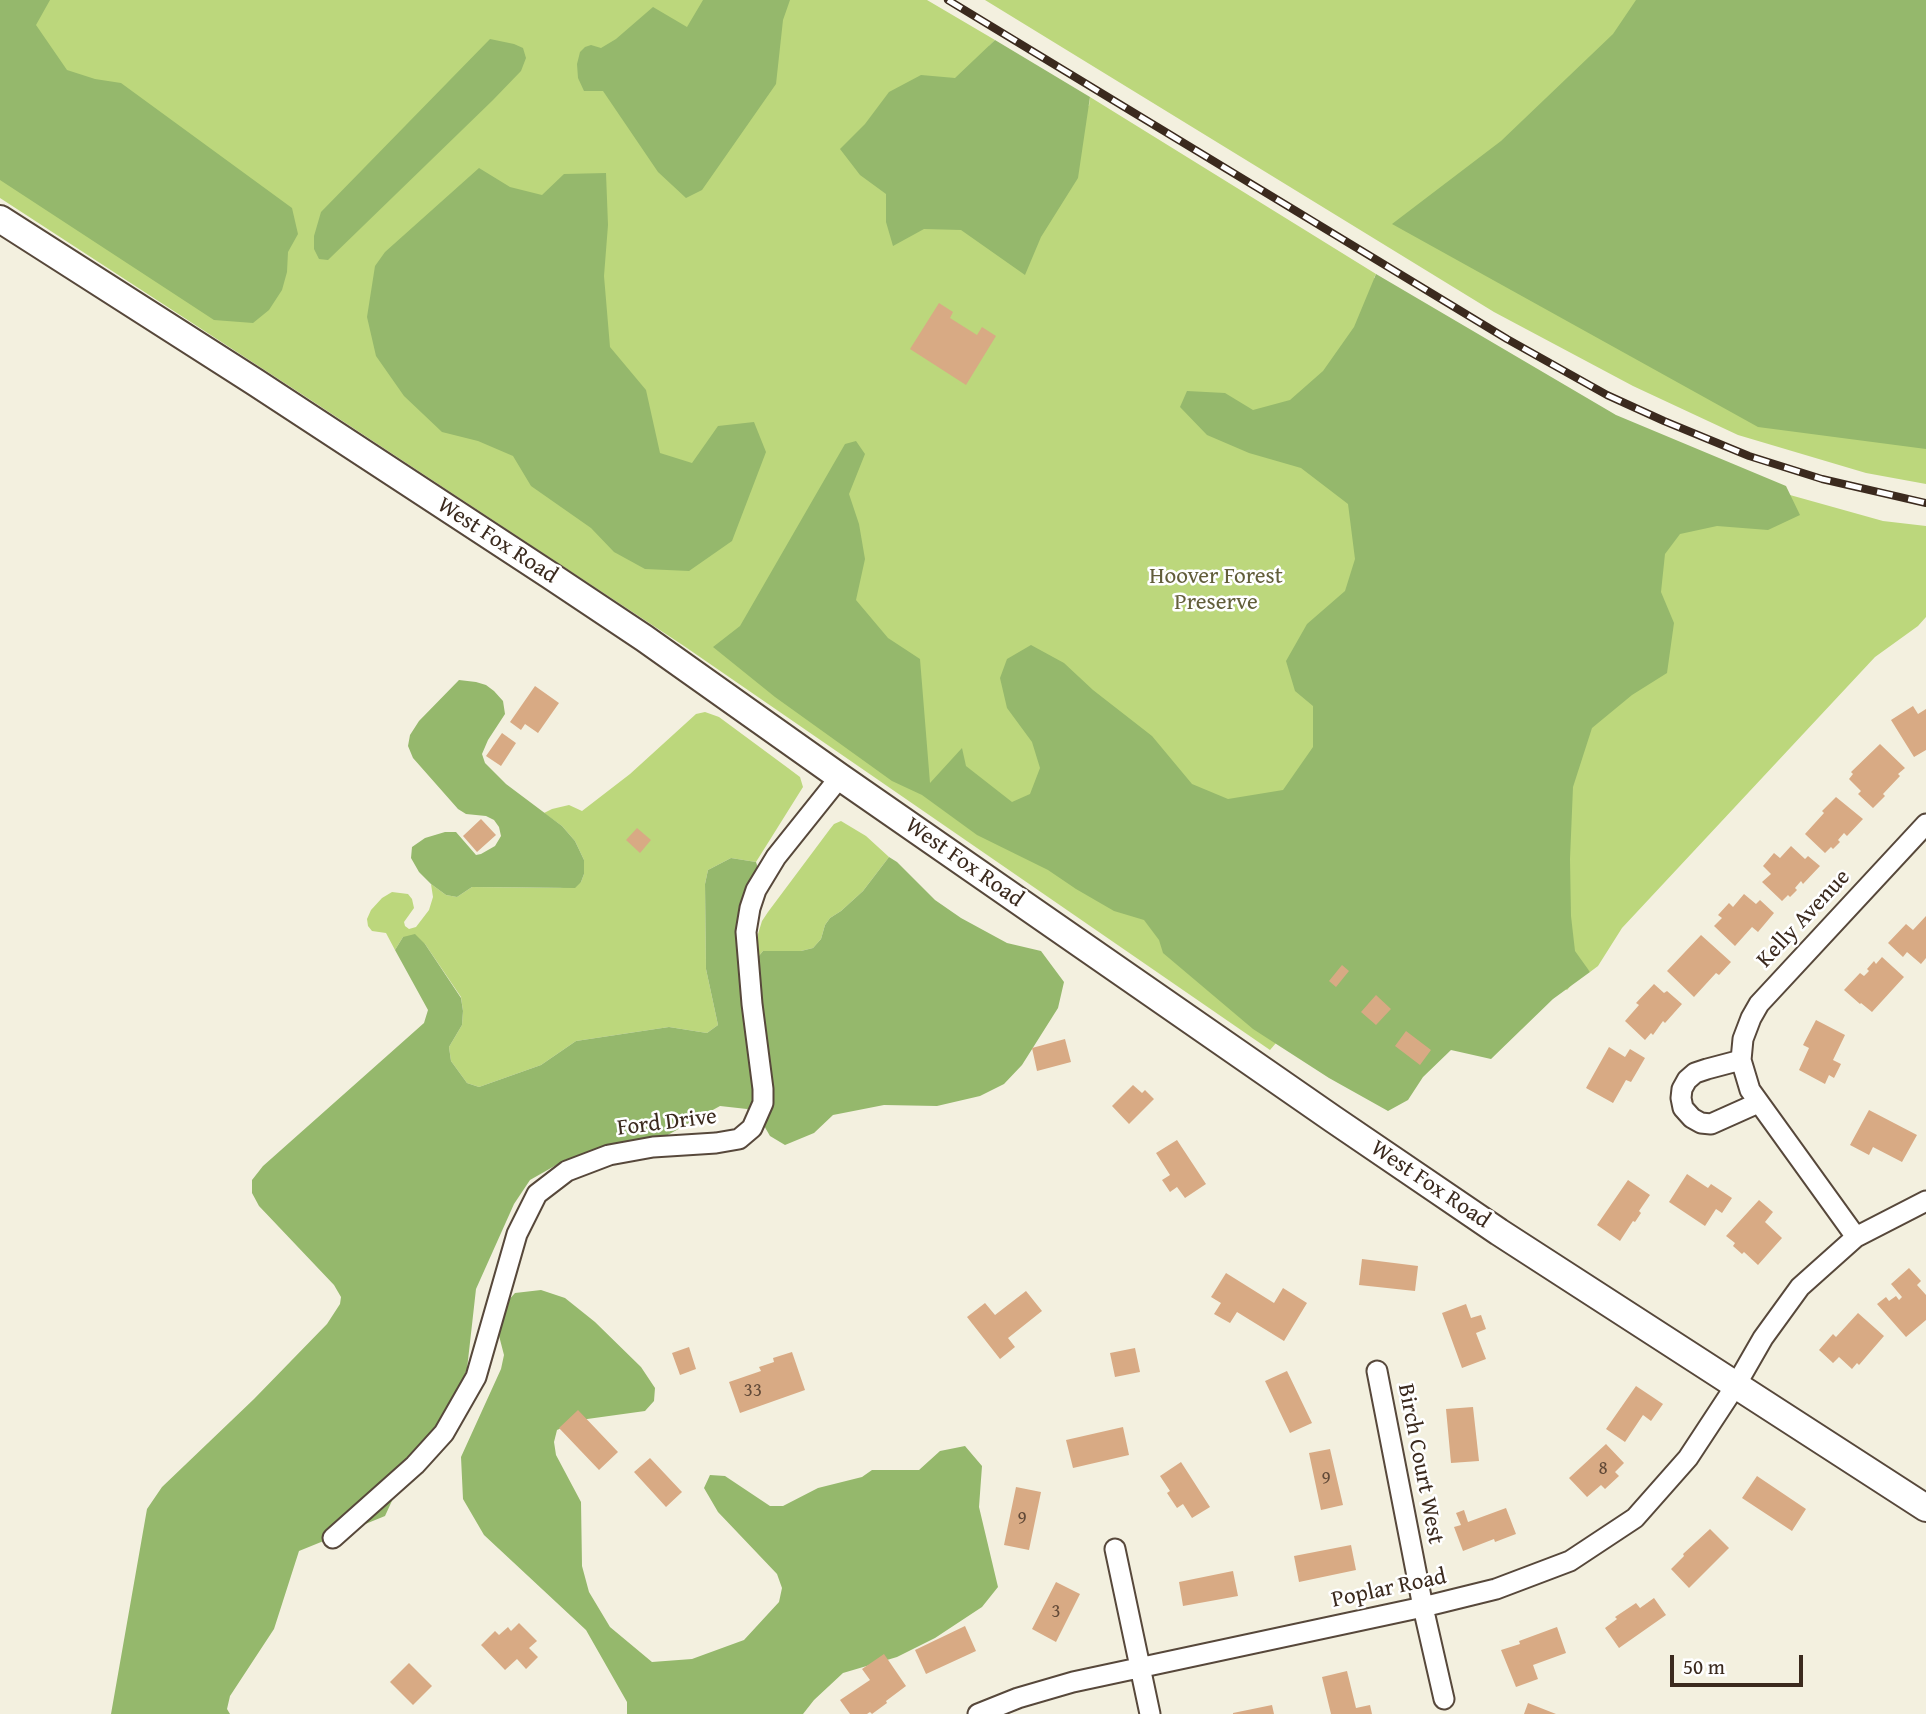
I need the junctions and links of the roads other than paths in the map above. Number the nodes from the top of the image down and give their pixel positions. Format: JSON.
{"nodes":[{"id":1,"x":0,"y":219,"type":"edge"},
{"id":2,"x":840,"y":777,"type":"junction"},
{"id":3,"x":1926,"y":824,"type":"edge"},
{"id":4,"x":1741,"y":1060,"type":"junction"},
{"id":5,"x":1758,"y":1102,"type":"junction"},
{"id":6,"x":1926,"y":1201,"type":"edge"},
{"id":7,"x":1856,"y":1237,"type":"junction"},
{"id":8,"x":1377,"y":1371,"type":"dead end"},
{"id":9,"x":1735,"y":1385,"type":"junction"},
{"id":10,"x":1926,"y":1508,"type":"edge"},
{"id":11,"x":333,"y":1538,"type":"dead end"},
{"id":12,"x":1115,"y":1549,"type":"dead end"},
{"id":13,"x":1423,"y":1607,"type":"junction"},
{"id":14,"x":1141,"y":1667,"type":"junction"},
{"id":15,"x":1444,"y":1699,"type":"dead end"},
{"id":16,"x":978,"y":1714,"type":"edge"},
{"id":17,"x":1150,"y":1714,"type":"edge"}],
"edges":[{"from":1,"to":2,"type":"street","name":"West Fox Road"},
{"from":2,"to":9,"type":"street","name":"West Fox Road"},
{"from":2,"to":11,"type":"street","name":"Ford Drive"},
{"from":3,"to":4,"type":"street","name":"Kelly Avenue"},
{"from":4,"to":5,"type":"street"},
{"from":4,"to":5,"type":"street"},
{"from":5,"to":7,"type":"street"},
{"from":6,"to":7,"type":"street","name":"Poplar Road"},
{"from":7,"to":9,"type":"street","name":"Poplar Road"},
{"from":8,"to":13,"type":"street","name":"Birch Court West"},
{"from":9,"to":10,"type":"street","name":"West Fox Road"},
{"from":9,"to":13,"type":"street","name":"Poplar Road"},
{"from":12,"to":14,"type":"street"},
{"from":13,"to":14,"type":"street","name":"Poplar Road"},
{"from":13,"to":15,"type":"street","name":"Birch Court West"},
{"from":14,"to":16,"type":"street","name":"Poplar Road"},
{"from":14,"to":17,"type":"street"}]}
